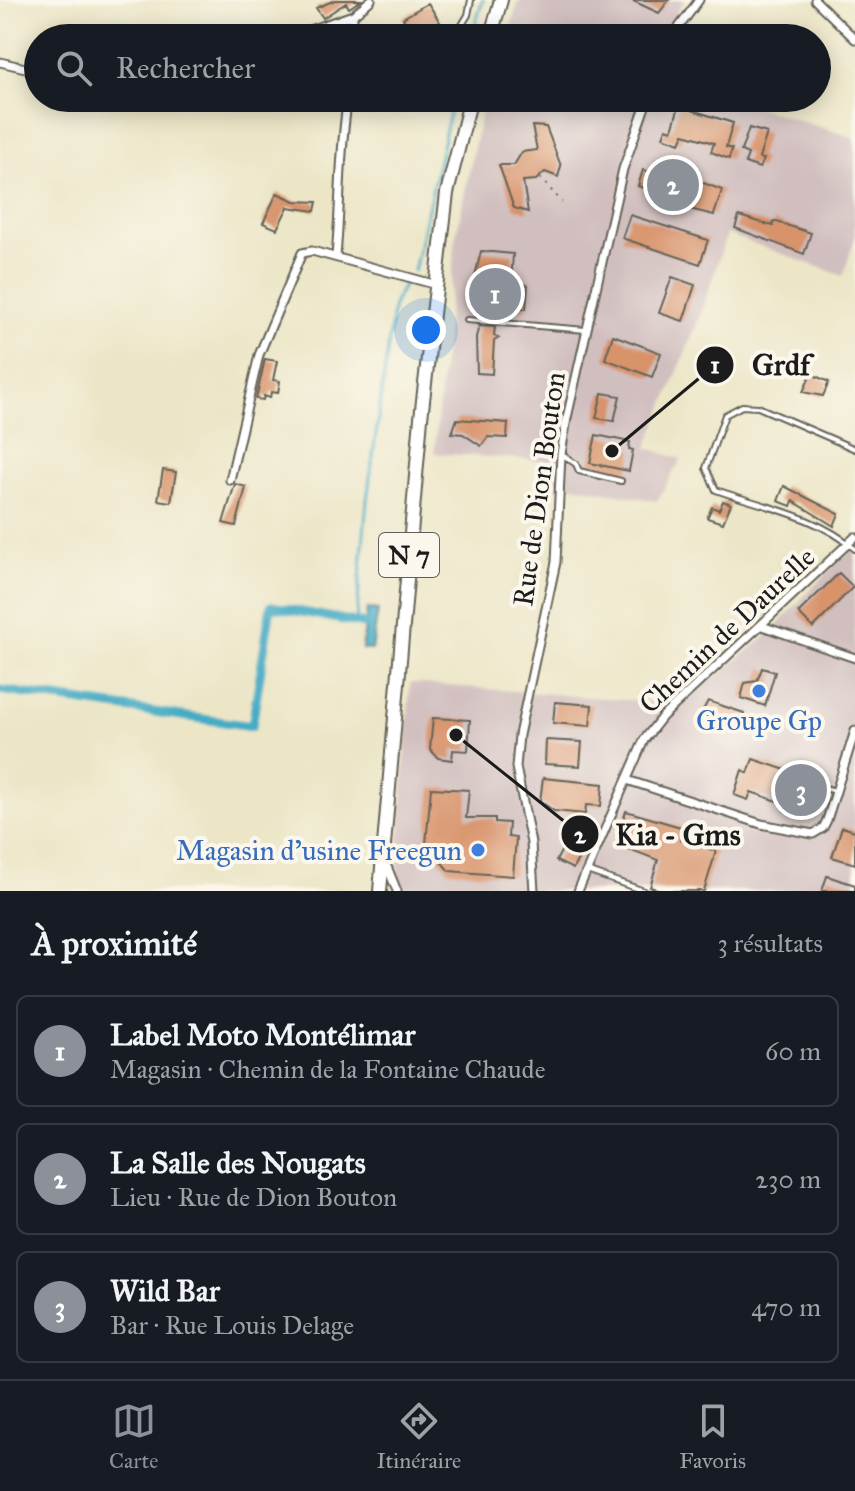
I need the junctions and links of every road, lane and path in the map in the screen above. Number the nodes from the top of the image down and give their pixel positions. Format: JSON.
{"nodes":[{"id":1,"x":371,"y":0,"type":"edge"},
{"id":2,"x":471,"y":0,"type":"edge"},
{"id":3,"x":501,"y":0,"type":"edge"},
{"id":4,"x":699,"y":0,"type":"edge"},
{"id":5,"x":815,"y":0,"type":"edge"},
{"id":6,"x":353,"y":15,"type":"junction"},
{"id":7,"x":327,"y":24,"type":"edge"},
{"id":8,"x":353,"y":24,"type":"edge"},
{"id":9,"x":463,"y":24,"type":"edge"},
{"id":10,"x":494,"y":24,"type":"edge"},
{"id":11,"x":681,"y":24,"type":"edge"},
{"id":12,"x":855,"y":39,"type":"edge"},
{"id":13,"x":0,"y":62,"type":"edge"},
{"id":14,"x":24,"y":68,"type":"edge"},
{"id":15,"x":346,"y":112,"type":"edge"},
{"id":16,"x":467,"y":112,"type":"edge"},
{"id":17,"x":643,"y":112,"type":"edge"},
{"id":18,"x":540,"y":178,"type":"dead end"},
{"id":19,"x":562,"y":202,"type":"dead end"},
{"id":20,"x":336,"y":256,"type":"junction"},
{"id":21,"x":437,"y":285,"type":"junction"},
{"id":22,"x":467,"y":320,"type":"dead end"},
{"id":23,"x":586,"y":330,"type":"junction"},
{"id":24,"x":855,"y":449,"type":"edge"},
{"id":25,"x":561,"y":454,"type":"junction"},
{"id":26,"x":230,"y":480,"type":"dead end"},
{"id":27,"x":621,"y":481,"type":"dead end"},
{"id":28,"x":853,"y":543,"type":"edge"},
{"id":29,"x":762,"y":626,"type":"junction"},
{"id":30,"x":855,"y":658,"type":"edge"},
{"id":31,"x":855,"y":731,"type":"edge"},
{"id":32,"x":627,"y":780,"type":"junction"},
{"id":33,"x":824,"y":788,"type":"dead end"},
{"id":34,"x":836,"y":791,"type":"junction"},
{"id":35,"x":384,"y":853,"type":"junction"},
{"id":36,"x":587,"y":871,"type":"junction"},
{"id":37,"x":380,"y":891,"type":"edge"},
{"id":38,"x":397,"y":891,"type":"edge"},
{"id":39,"x":534,"y":891,"type":"edge"},
{"id":40,"x":578,"y":891,"type":"edge"},
{"id":41,"x":644,"y":891,"type":"edge"}],
"edges":[{"from":1,"to":6,"type":"street"},
{"from":2,"to":9,"type":"lane"},
{"from":3,"to":10,"type":"main road"},
{"from":4,"to":11,"type":"street"},
{"from":5,"to":12,"type":"street"},
{"from":6,"to":7,"type":"street"},
{"from":6,"to":8,"type":"street"},
{"from":13,"to":14,"type":"street"},
{"from":15,"to":20,"type":"street"},
{"from":16,"to":21,"type":"main road","number":"N 7"},
{"from":17,"to":23,"type":"street","name":"Rue de Dion Bouton"},
{"from":18,"to":19,"type":"path"},
{"from":20,"to":21,"type":"street"},
{"from":20,"to":26,"type":"street"},
{"from":21,"to":35,"type":"main road","number":"N 7"},
{"from":22,"to":23,"type":"lane"},
{"from":23,"to":25,"type":"street","name":"Rue de Dion Bouton"},
{"from":24,"to":28,"type":"lane"},
{"from":25,"to":27,"type":"lane"},
{"from":25,"to":39,"type":"street","name":"Rue de Dion Bouton"},
{"from":28,"to":29,"type":"street","name":"Chemin de Daurelle"},
{"from":29,"to":30,"type":"street"},
{"from":29,"to":32,"type":"street","name":"Chemin de Daurelle"},
{"from":31,"to":34,"type":"street"},
{"from":32,"to":34,"type":"street"},
{"from":32,"to":36,"type":"street","name":"Chemin de Daurelle"},
{"from":33,"to":34,"type":"lane"},
{"from":35,"to":37,"type":"main road","number":"N 7"},
{"from":35,"to":38,"type":"street"},
{"from":36,"to":40,"type":"street","name":"Chemin de Daurelle"},
{"from":36,"to":41,"type":"lane"}]}
